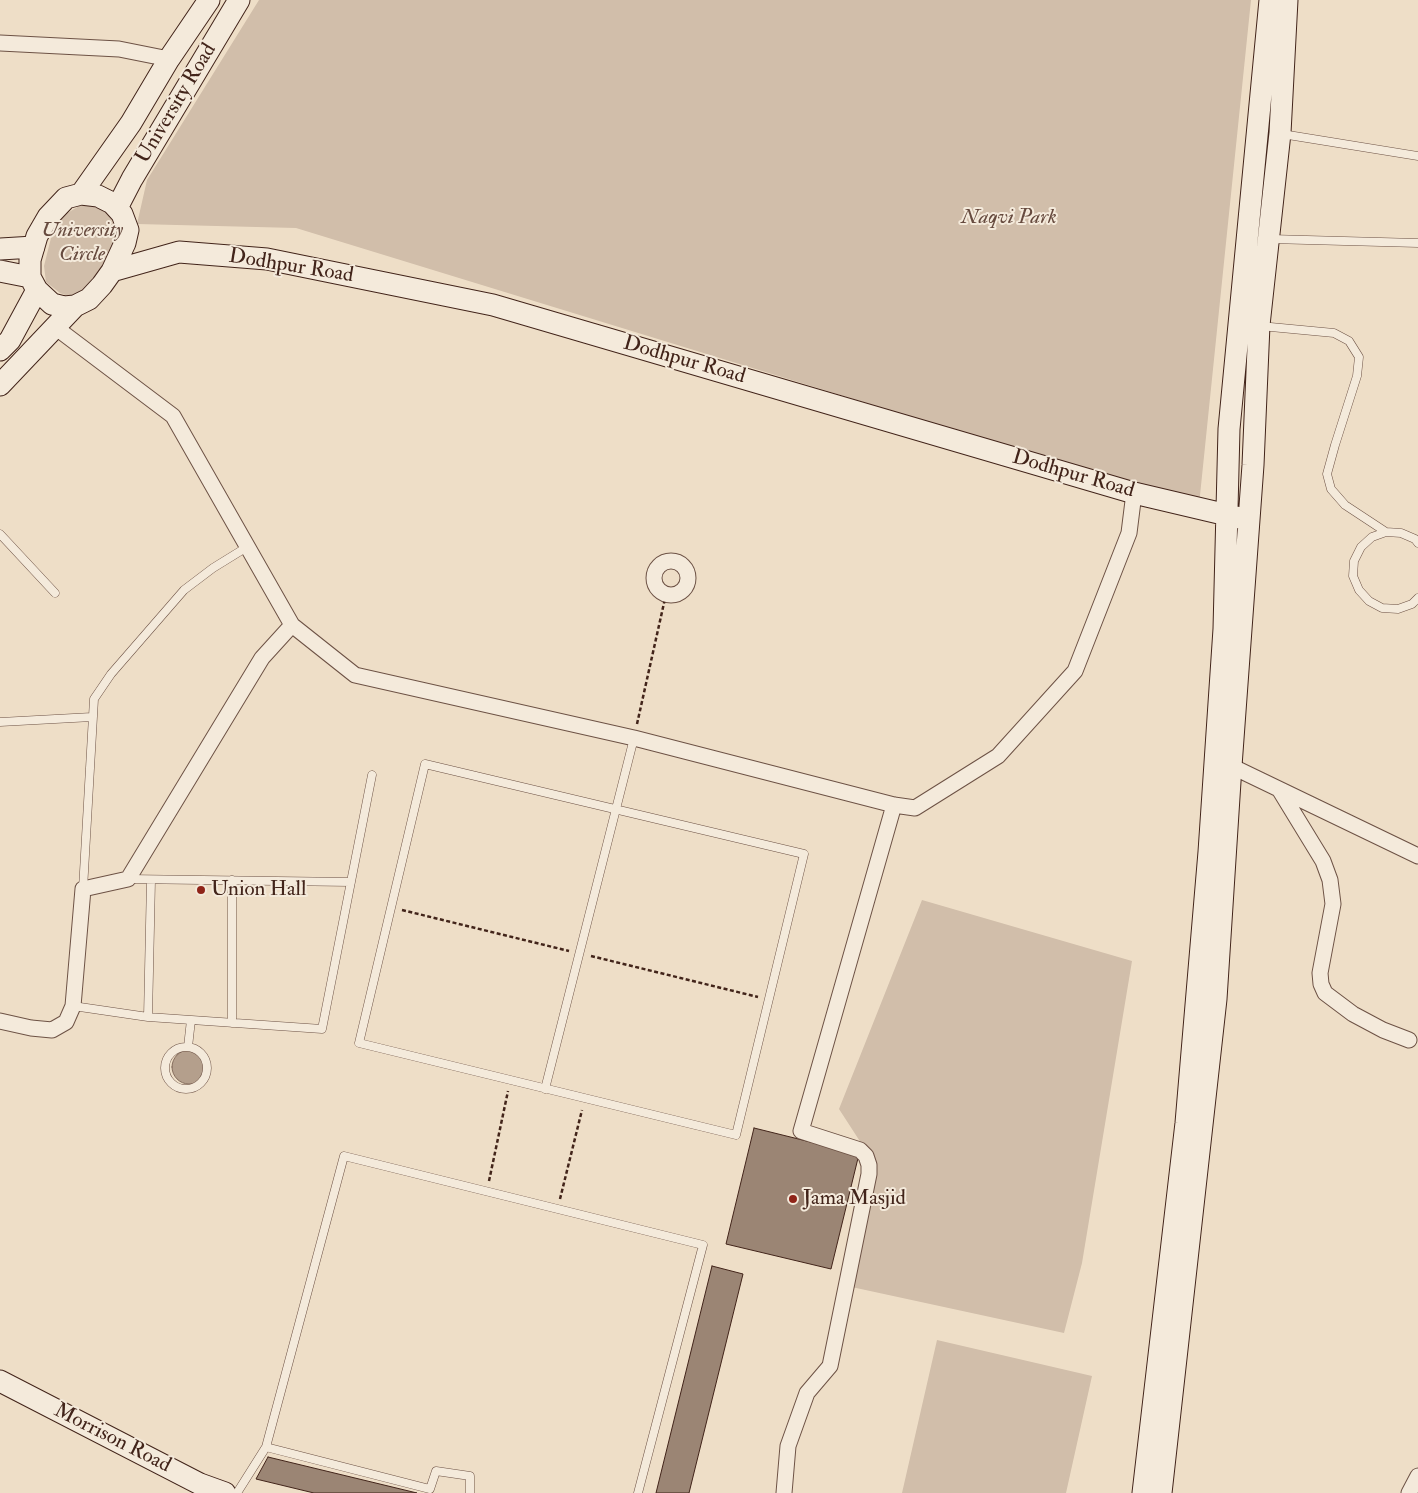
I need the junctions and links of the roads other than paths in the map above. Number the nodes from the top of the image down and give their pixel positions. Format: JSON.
{"nodes":[{"id":1,"x":209,"y":0,"type":"edge"},
{"id":2,"x":238,"y":0,"type":"edge"},
{"id":3,"x":1270,"y":0,"type":"edge"},
{"id":4,"x":1287,"y":0,"type":"edge"},
{"id":5,"x":0,"y":43,"type":"edge"},
{"id":6,"x":169,"y":59,"type":"junction"},
{"id":7,"x":1280,"y":133,"type":"junction"},
{"id":8,"x":1418,"y":156,"type":"edge"},
{"id":9,"x":81,"y":194,"type":"junction"},
{"id":10,"x":117,"y":208,"type":"junction"},
{"id":11,"x":1258,"y":239,"type":"junction"},
{"id":12,"x":1418,"y":243,"type":"edge"},
{"id":13,"x":34,"y":247,"type":"junction"},
{"id":14,"x":0,"y":249,"type":"edge"},
{"id":15,"x":0,"y":271,"type":"edge"},
{"id":16,"x":112,"y":271,"type":"junction"},
{"id":17,"x":33,"y":283,"type":"junction"},
{"id":18,"x":75,"y":306,"type":"junction"},
{"id":19,"x":1259,"y":325,"type":"junction"},
{"id":20,"x":55,"y":327,"type":"junction"},
{"id":21,"x":0,"y":350,"type":"edge"},
{"id":22,"x":0,"y":385,"type":"edge"},
{"id":23,"x":1134,"y":493,"type":"junction"},
{"id":24,"x":1227,"y":515,"type":"junction"},
{"id":25,"x":1250,"y":520,"type":"junction"},
{"id":26,"x":1386,"y":532,"type":"junction"},
{"id":27,"x":0,"y":534,"type":"edge"},
{"id":28,"x":1418,"y":542,"type":"edge"},
{"id":29,"x":247,"y":546,"type":"junction"},
{"id":30,"x":55,"y":593,"type":"dead end"},
{"id":31,"x":1418,"y":598,"type":"edge"},
{"id":32,"x":292,"y":625,"type":"junction"},
{"id":33,"x":92,"y":717,"type":"junction"},
{"id":34,"x":0,"y":722,"type":"edge"},
{"id":35,"x":634,"y":738,"type":"junction"},
{"id":36,"x":1223,"y":765,"type":"junction"},
{"id":37,"x":372,"y":775,"type":"dead end"},
{"id":38,"x":1279,"y":789,"type":"junction"},
{"id":39,"x":894,"y":805,"type":"junction"},
{"id":40,"x":616,"y":809,"type":"junction"},
{"id":41,"x":1418,"y":856,"type":"edge"},
{"id":42,"x":128,"y":879,"type":"junction"},
{"id":43,"x":151,"y":880,"type":"junction"},
{"id":44,"x":232,"y":880,"type":"junction"},
{"id":45,"x":351,"y":882,"type":"junction"},
{"id":46,"x":82,"y":889,"type":"junction"},
{"id":47,"x":73,"y":1006,"type":"junction"},
{"id":48,"x":148,"y":1017,"type":"junction"},
{"id":49,"x":191,"y":1020,"type":"junction"},
{"id":50,"x":0,"y":1021,"type":"edge"},
{"id":51,"x":232,"y":1023,"type":"junction"},
{"id":52,"x":1409,"y":1040,"type":"dead end"},
{"id":53,"x":188,"y":1047,"type":"junction"},
{"id":54,"x":545,"y":1089,"type":"junction"},
{"id":55,"x":0,"y":1381,"type":"edge"},
{"id":56,"x":266,"y":1447,"type":"junction"},
{"id":57,"x":1418,"y":1476,"type":"edge"},
{"id":58,"x":225,"y":1493,"type":"edge"},
{"id":59,"x":237,"y":1493,"type":"edge"},
{"id":60,"x":470,"y":1493,"type":"edge"},
{"id":61,"x":638,"y":1493,"type":"edge"},
{"id":62,"x":784,"y":1493,"type":"edge"},
{"id":63,"x":1143,"y":1493,"type":"edge"},
{"id":64,"x":1161,"y":1493,"type":"edge"},
{"id":65,"x":1409,"y":1493,"type":"edge"}],
"edges":[{"from":1,"to":6,"type":"main road","name":"University Road"},
{"from":2,"to":10,"type":"main road","name":"University Road"},
{"from":3,"to":11,"type":"main road"},
{"from":4,"to":7,"type":"main road"},
{"from":5,"to":6,"type":"street"},
{"from":6,"to":9,"type":"main road","name":"University Road"},
{"from":7,"to":8,"type":"lane"},
{"from":7,"to":11,"type":"main road"},
{"from":9,"to":10,"type":"main road"},
{"from":9,"to":13,"type":"main road"},
{"from":10,"to":16,"type":"main road"},
{"from":11,"to":12,"type":"lane"},
{"from":11,"to":19,"type":"main road"},
{"from":11,"to":24,"type":"main road"},
{"from":13,"to":14,"type":"main road"},
{"from":13,"to":17,"type":"main road"},
{"from":15,"to":17,"type":"main road"},
{"from":16,"to":18,"type":"main road"},
{"from":16,"to":23,"type":"main road","name":"Dodhpur Road"},
{"from":17,"to":18,"type":"main road"},
{"from":17,"to":21,"type":"main road"},
{"from":18,"to":20,"type":"main road"},
{"from":19,"to":25,"type":"main road"},
{"from":19,"to":26,"type":"lane"},
{"from":20,"to":22,"type":"main road"},
{"from":20,"to":29,"type":"street"},
{"from":23,"to":24,"type":"main road","name":"Dodhpur Road"},
{"from":23,"to":39,"type":"street"},
{"from":24,"to":25,"type":"main road","name":"Dodhpur Road"},
{"from":24,"to":36,"type":"main road"},
{"from":25,"to":36,"type":"main road"},
{"from":26,"to":28,"type":"lane"},
{"from":26,"to":31,"type":"lane"},
{"from":27,"to":30,"type":"lane"},
{"from":29,"to":32,"type":"street"},
{"from":29,"to":33,"type":"lane"},
{"from":32,"to":35,"type":"street"},
{"from":32,"to":42,"type":"street"},
{"from":33,"to":34,"type":"lane"},
{"from":33,"to":46,"type":"lane"},
{"from":35,"to":39,"type":"street"},
{"from":35,"to":40,"type":"lane"},
{"from":36,"to":38,"type":"street"},
{"from":36,"to":63,"type":"main road"},
{"from":36,"to":64,"type":"main road"},
{"from":37,"to":45,"type":"lane"},
{"from":38,"to":41,"type":"street"},
{"from":38,"to":52,"type":"street"},
{"from":39,"to":62,"type":"street"},
{"from":40,"to":54,"type":"lane"},
{"from":40,"to":54,"type":"lane"},
{"from":40,"to":54,"type":"lane"},
{"from":42,"to":43,"type":"lane"},
{"from":42,"to":46,"type":"street"},
{"from":43,"to":44,"type":"lane"},
{"from":43,"to":48,"type":"lane"},
{"from":44,"to":45,"type":"lane"},
{"from":44,"to":51,"type":"lane"},
{"from":45,"to":51,"type":"lane"},
{"from":46,"to":47,"type":"street"},
{"from":47,"to":48,"type":"lane"},
{"from":47,"to":50,"type":"street"},
{"from":48,"to":49,"type":"lane"},
{"from":49,"to":51,"type":"lane"},
{"from":49,"to":53,"type":"lane"},
{"from":53,"to":53,"type":"lane"},
{"from":55,"to":58,"type":"main road","name":"Morrison Road"},
{"from":56,"to":59,"type":"lane"},
{"from":56,"to":60,"type":"lane"},
{"from":56,"to":61,"type":"lane"},
{"from":57,"to":65,"type":"street"}]}
